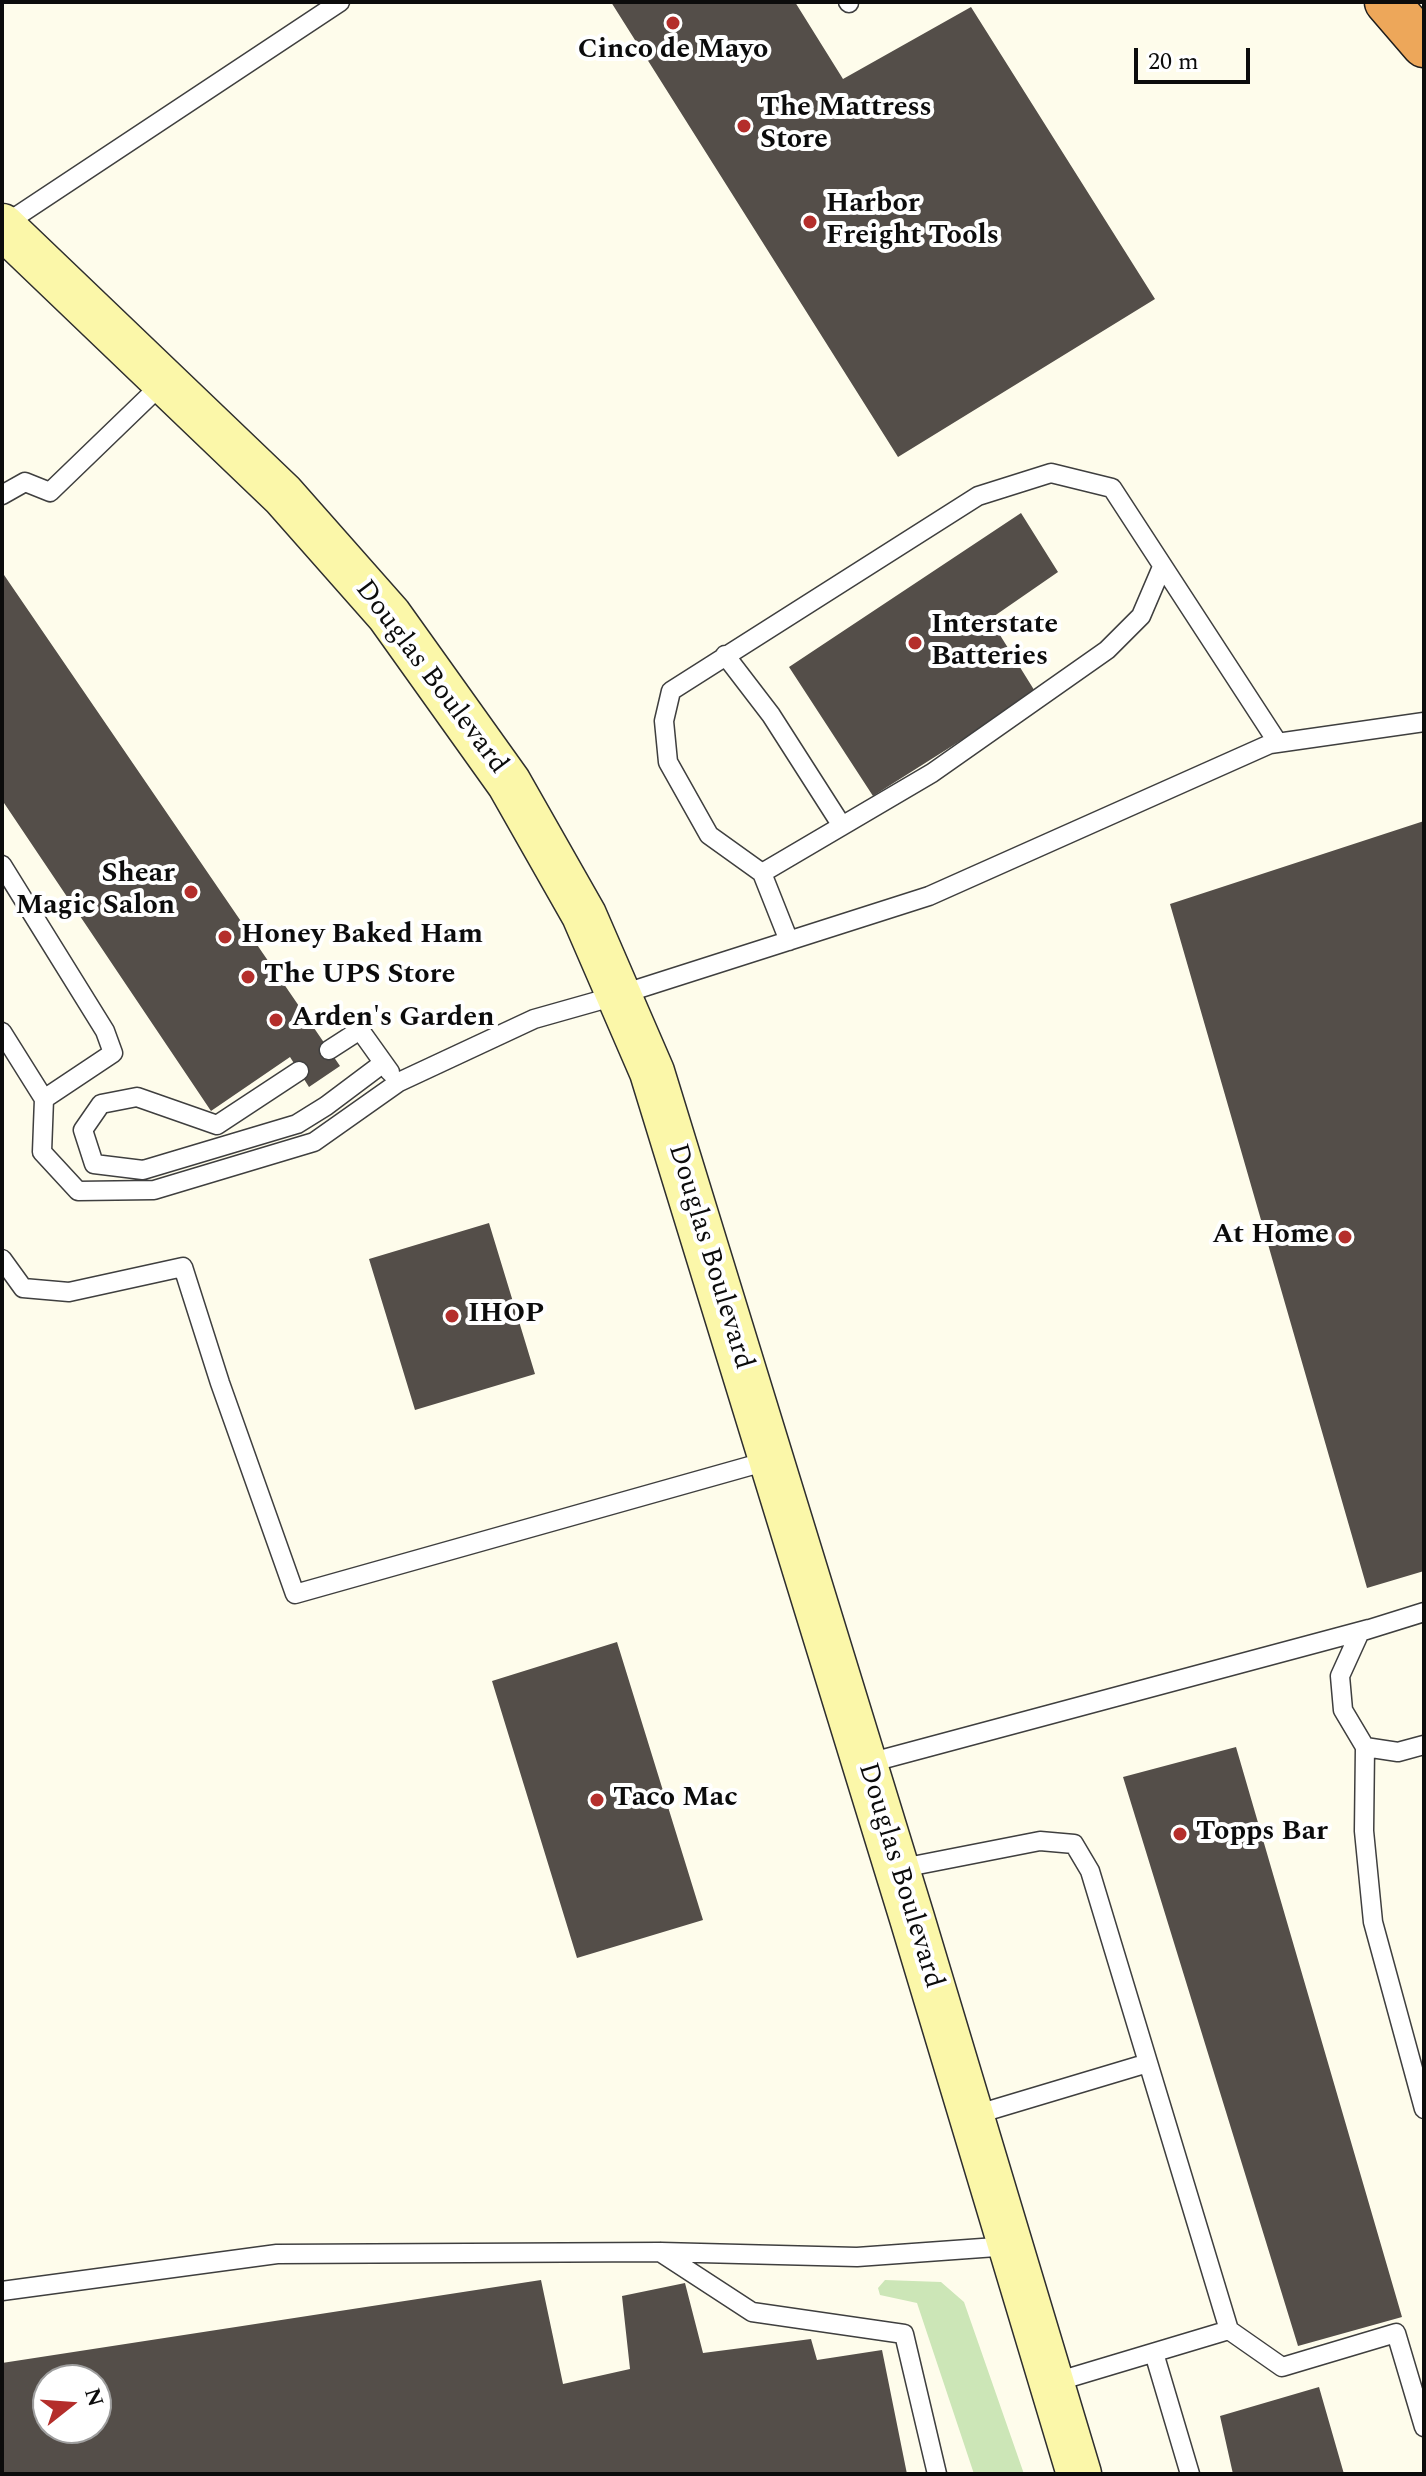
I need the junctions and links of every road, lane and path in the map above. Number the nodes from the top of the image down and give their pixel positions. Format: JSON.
{"nodes":[{"id":1,"x":340,"y":2,"type":"edge"},
{"id":2,"x":1387,"y":2,"type":"edge"},
{"id":3,"x":1424,"y":45,"type":"edge"},
{"id":4,"x":2,"y":226,"type":"edge"},
{"id":5,"x":165,"y":381,"type":"junction"},
{"id":6,"x":2,"y":495,"type":"edge"},
{"id":7,"x":1162,"y":567,"type":"junction"},
{"id":8,"x":725,"y":655,"type":"junction"},
{"id":9,"x":1424,"y":722,"type":"edge"},
{"id":10,"x":1278,"y":743,"type":"junction"},
{"id":11,"x":842,"y":826,"type":"junction"},
{"id":12,"x":2,"y":865,"type":"edge"},
{"id":13,"x":762,"y":873,"type":"junction"},
{"id":14,"x":789,"y":941,"type":"junction"},
{"id":15,"x":619,"y":995,"type":"junction"},
{"id":16,"x":2,"y":1032,"type":"edge"},
{"id":17,"x":329,"y":1050,"type":"dead end"},
{"id":18,"x":382,"y":1064,"type":"junction"},
{"id":19,"x":299,"y":1071,"type":"dead end"},
{"id":20,"x":399,"y":1082,"type":"junction"},
{"id":21,"x":44,"y":1099,"type":"junction"},
{"id":22,"x":2,"y":1259,"type":"edge"},
{"id":23,"x":771,"y":1460,"type":"junction"},
{"id":24,"x":1424,"y":1612,"type":"edge"},
{"id":25,"x":1369,"y":1629,"type":"junction"},
{"id":26,"x":1424,"y":1745,"type":"edge"},
{"id":27,"x":1365,"y":1747,"type":"junction"},
{"id":28,"x":865,"y":1764,"type":"junction"},
{"id":29,"x":897,"y":1869,"type":"junction"},
{"id":30,"x":1148,"y":2063,"type":"junction"},
{"id":31,"x":1424,"y":2109,"type":"edge"},
{"id":32,"x":971,"y":2116,"type":"junction"},
{"id":33,"x":1010,"y":2246,"type":"junction"},
{"id":34,"x":660,"y":2252,"type":"junction"},
{"id":35,"x":2,"y":2291,"type":"edge"},
{"id":36,"x":1229,"y":2330,"type":"junction"},
{"id":37,"x":1154,"y":2353,"type":"junction"},
{"id":38,"x":1052,"y":2383,"type":"junction"},
{"id":39,"x":1424,"y":2427,"type":"edge"},
{"id":40,"x":937,"y":2474,"type":"edge"},
{"id":41,"x":1079,"y":2474,"type":"edge"},
{"id":42,"x":1190,"y":2474,"type":"edge"}],
"edges":[{"from":1,"to":4,"type":"lane"},
{"from":2,"to":3,"type":"highway"},
{"from":4,"to":5,"type":"main road","name":"Douglas Boulevard"},
{"from":5,"to":6,"type":"lane"},
{"from":5,"to":15,"type":"main road","name":"Douglas Boulevard"},
{"from":7,"to":8,"type":"lane"},
{"from":7,"to":10,"type":"lane"},
{"from":7,"to":11,"type":"lane"},
{"from":8,"to":11,"type":"lane"},
{"from":8,"to":13,"type":"lane"},
{"from":9,"to":10,"type":"lane"},
{"from":10,"to":14,"type":"lane"},
{"from":11,"to":13,"type":"lane"},
{"from":12,"to":21,"type":"lane"},
{"from":13,"to":14,"type":"lane"},
{"from":14,"to":15,"type":"lane"},
{"from":15,"to":20,"type":"lane"},
{"from":15,"to":23,"type":"main road","name":"Douglas Boulevard"},
{"from":16,"to":21,"type":"lane"},
{"from":17,"to":18,"type":"lane"},
{"from":18,"to":19,"type":"lane"},
{"from":18,"to":20,"type":"lane"},
{"from":20,"to":21,"type":"lane"},
{"from":22,"to":23,"type":"lane"},
{"from":23,"to":28,"type":"main road","name":"Douglas Boulevard"},
{"from":24,"to":25,"type":"lane"},
{"from":25,"to":27,"type":"lane"},
{"from":25,"to":28,"type":"lane"},
{"from":26,"to":27,"type":"lane"},
{"from":27,"to":31,"type":"lane"},
{"from":28,"to":29,"type":"main road","name":"Douglas Boulevard"},
{"from":29,"to":30,"type":"lane"},
{"from":29,"to":32,"type":"main road","name":"Douglas Boulevard"},
{"from":30,"to":32,"type":"lane"},
{"from":30,"to":36,"type":"lane"},
{"from":32,"to":33,"type":"main road","name":"Douglas Boulevard"},
{"from":33,"to":34,"type":"lane"},
{"from":33,"to":38,"type":"main road","name":"Douglas Boulevard"},
{"from":34,"to":35,"type":"lane"},
{"from":34,"to":40,"type":"lane"},
{"from":36,"to":37,"type":"lane"},
{"from":36,"to":39,"type":"lane"},
{"from":37,"to":38,"type":"lane"},
{"from":37,"to":42,"type":"lane"},
{"from":38,"to":41,"type":"main road","name":"Douglas Boulevard"}]}
